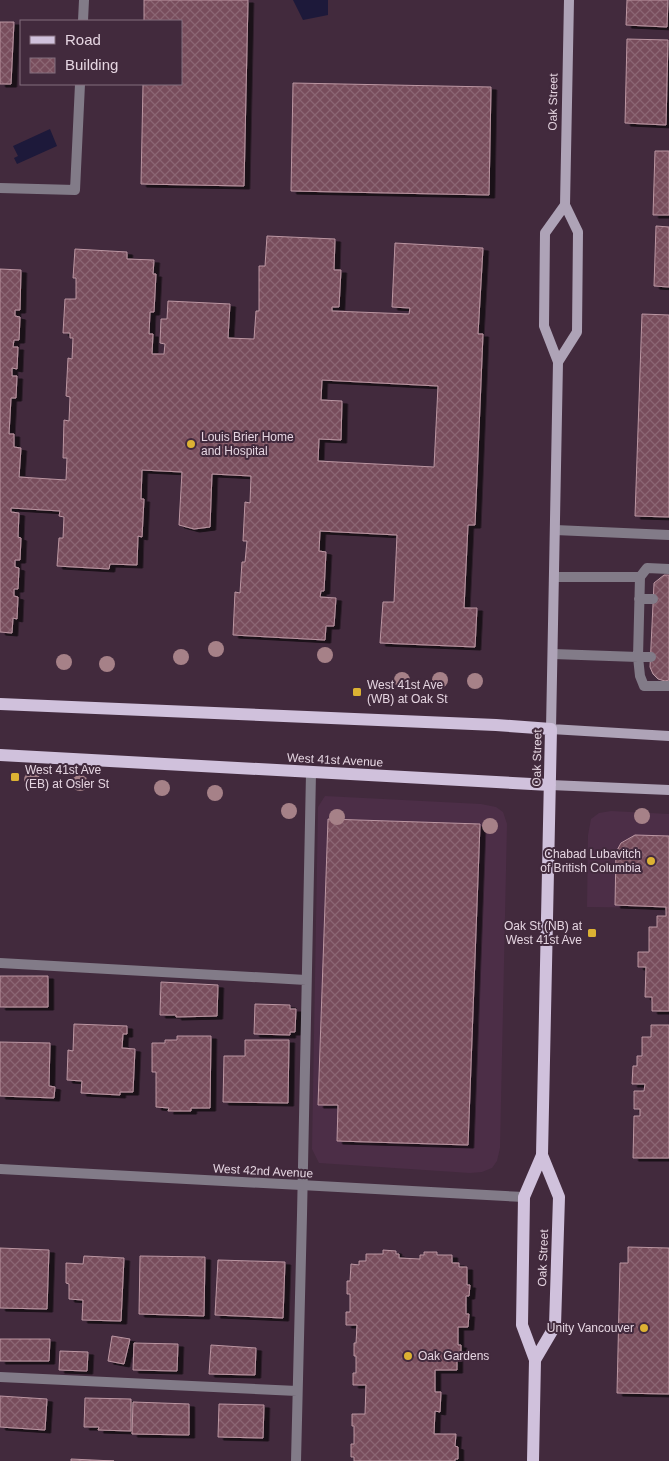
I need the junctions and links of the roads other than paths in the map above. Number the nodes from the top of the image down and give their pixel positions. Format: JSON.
{"nodes":[{"id":1,"x":84,"y":0,"type":"edge"},
{"id":2,"x":569,"y":0,"type":"edge"},
{"id":3,"x":83,"y":20,"type":"edge"},
{"id":4,"x":80,"y":85,"type":"edge"},
{"id":5,"x":0,"y":188,"type":"edge"},
{"id":6,"x":565,"y":205,"type":"junction"},
{"id":7,"x":558,"y":362,"type":"junction"},
{"id":8,"x":555,"y":530,"type":"junction"},
{"id":9,"x":669,"y":535,"type":"edge"},
{"id":10,"x":669,"y":569,"type":"edge"},
{"id":11,"x":554,"y":577,"type":"junction"},
{"id":12,"x":640,"y":577,"type":"junction"},
{"id":13,"x":639,"y":599,"type":"junction"},
{"id":14,"x":653,"y":599,"type":"dead end"},
{"id":15,"x":553,"y":654,"type":"junction"},
{"id":16,"x":638,"y":657,"type":"junction"},
{"id":17,"x":651,"y":657,"type":"dead end"},
{"id":18,"x":669,"y":686,"type":"edge"},
{"id":19,"x":0,"y":704,"type":"edge"},
{"id":20,"x":552,"y":729,"type":"junction"},
{"id":21,"x":669,"y":736,"type":"edge"},
{"id":22,"x":0,"y":755,"type":"edge"},
{"id":23,"x":311,"y":773,"type":"junction"},
{"id":24,"x":550,"y":785,"type":"junction"},
{"id":25,"x":669,"y":790,"type":"edge"},
{"id":26,"x":0,"y":963,"type":"edge"},
{"id":27,"x":306,"y":980,"type":"junction"},
{"id":28,"x":542,"y":1155,"type":"junction"},
{"id":29,"x":0,"y":1169,"type":"edge"},
{"id":30,"x":302,"y":1185,"type":"junction"},
{"id":31,"x":524,"y":1197,"type":"junction"},
{"id":32,"x":535,"y":1360,"type":"junction"},
{"id":33,"x":0,"y":1377,"type":"edge"},
{"id":34,"x":297,"y":1391,"type":"junction"},
{"id":35,"x":296,"y":1461,"type":"edge"},
{"id":36,"x":532,"y":1461,"type":"edge"}],
"edges":[{"from":1,"to":3,"type":"street"},
{"from":2,"to":6,"type":"main road","name":"Oak Street"},
{"from":4,"to":5,"type":"street"},
{"from":6,"to":7,"type":"main road","name":"Oak Street"},
{"from":6,"to":7,"type":"main road","name":"Oak Street"},
{"from":7,"to":8,"type":"main road","name":"Oak Street"},
{"from":8,"to":9,"type":"street"},
{"from":8,"to":11,"type":"main road","name":"Oak Street"},
{"from":10,"to":12,"type":"street"},
{"from":11,"to":12,"type":"street"},
{"from":11,"to":15,"type":"main road","name":"Oak Street"},
{"from":12,"to":13,"type":"street"},
{"from":13,"to":14,"type":"street"},
{"from":13,"to":16,"type":"street"},
{"from":15,"to":16,"type":"street"},
{"from":15,"to":20,"type":"main road","name":"Oak Street"},
{"from":16,"to":17,"type":"street"},
{"from":16,"to":18,"type":"street"},
{"from":19,"to":20,"type":"main road"},
{"from":20,"to":21,"type":"main road"},
{"from":20,"to":24,"type":"main road","name":"Oak Street"},
{"from":22,"to":23,"type":"main road","name":"West 41st Avenue"},
{"from":23,"to":24,"type":"main road","name":"West 41st Avenue"},
{"from":23,"to":27,"type":"street"},
{"from":24,"to":25,"type":"main road","name":"West 41st Avenue"},
{"from":24,"to":28,"type":"main road","name":"Oak Street"},
{"from":26,"to":27,"type":"street"},
{"from":27,"to":30,"type":"street"},
{"from":28,"to":31,"type":"main road","name":"Oak Street"},
{"from":28,"to":32,"type":"main road","name":"Oak Street"},
{"from":29,"to":30,"type":"street","name":"West 42nd Avenue"},
{"from":30,"to":31,"type":"street","name":"West 42nd Avenue"},
{"from":30,"to":34,"type":"street"},
{"from":31,"to":32,"type":"main road","name":"Oak Street"},
{"from":32,"to":36,"type":"main road","name":"Oak Street"},
{"from":33,"to":34,"type":"street"},
{"from":34,"to":35,"type":"street"}]}
